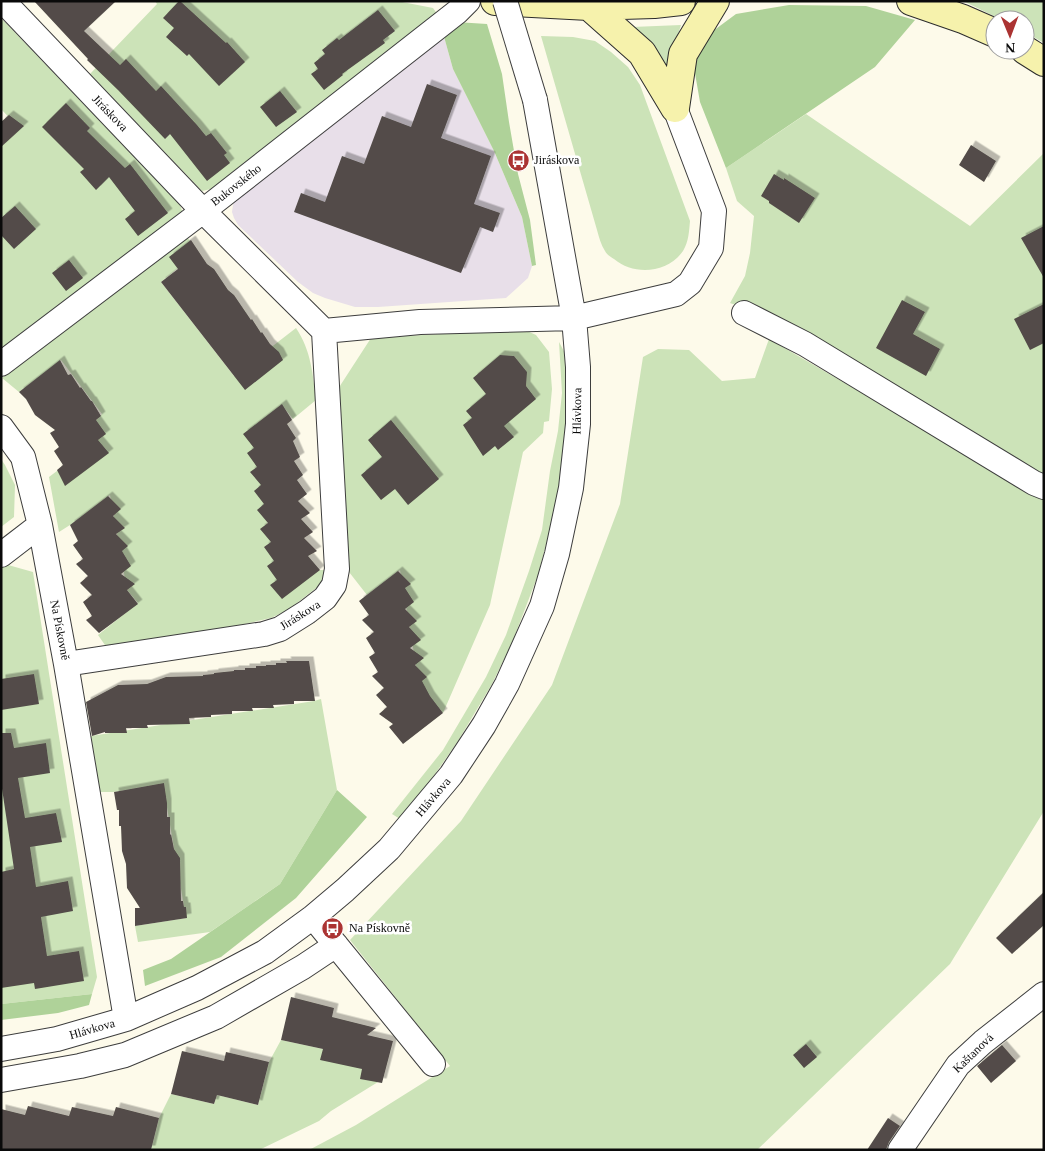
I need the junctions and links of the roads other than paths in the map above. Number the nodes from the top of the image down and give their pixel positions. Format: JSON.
{"nodes":[{"id":1,"x":3,"y":1,"type":"edge"},
{"id":2,"x":468,"y":1,"type":"edge"},
{"id":3,"x":495,"y":1,"type":"edge"},
{"id":4,"x":505,"y":1,"type":"edge"},
{"id":5,"x":681,"y":1,"type":"edge"},
{"id":6,"x":715,"y":1,"type":"edge"},
{"id":7,"x":911,"y":1,"type":"edge"},
{"id":8,"x":589,"y":6,"type":"junction"},
{"id":9,"x":985,"y":29,"type":"edge"},
{"id":10,"x":675,"y":108,"type":"junction"},
{"id":11,"x":204,"y":211,"type":"junction"},
{"id":12,"x":744,"y":313,"type":"dead end"},
{"id":13,"x":574,"y":318,"type":"junction"},
{"id":14,"x":324,"y":331,"type":"junction"},
{"id":15,"x":1,"y":364,"type":"edge"},
{"id":16,"x":1,"y":427,"type":"edge"},
{"id":17,"x":1044,"y":487,"type":"edge"},
{"id":18,"x":40,"y":525,"type":"junction"},
{"id":19,"x":1,"y":555,"type":"edge"},
{"id":20,"x":66,"y":664,"type":"junction"},
{"id":21,"x":313,"y":918,"type":"junction"},
{"id":22,"x":336,"y":945,"type":"junction"},
{"id":23,"x":1044,"y":994,"type":"edge"},
{"id":24,"x":126,"y":1019,"type":"junction"},
{"id":25,"x":1,"y":1048,"type":"edge"},
{"id":26,"x":432,"y":1064,"type":"dead end"},
{"id":27,"x":1,"y":1080,"type":"edge"},
{"id":28,"x":900,"y":1150,"type":"edge"}],
"edges":[{"from":1,"to":11,"type":"street","name":"Jiráskova"},
{"from":2,"to":11,"type":"street","name":"Bukovského"},
{"from":3,"to":8,"type":"main road"},
{"from":4,"to":13,"type":"street","name":"Hlávkova","bridge":true},
{"from":5,"to":8,"type":"main road"},
{"from":6,"to":10,"type":"main road"},
{"from":7,"to":9,"type":"main road"},
{"from":8,"to":10,"type":"main road"},
{"from":10,"to":13,"type":"street"},
{"from":11,"to":14,"type":"street","name":"Jiráskova"},
{"from":11,"to":15,"type":"street","name":"Bukovského"},
{"from":12,"to":17,"type":"street"},
{"from":13,"to":14,"type":"street"},
{"from":13,"to":21,"type":"street","name":"Hlávkova"},
{"from":14,"to":20,"type":"street","name":"Jiráskova"},
{"from":16,"to":18,"type":"street","name":"Na Pískovně"},
{"from":18,"to":19,"type":"street"},
{"from":18,"to":20,"type":"street","name":"Na Pískovně"},
{"from":20,"to":24,"type":"street","name":"Na Pískovně"},
{"from":21,"to":22,"type":"street"},
{"from":21,"to":24,"type":"street","name":"Hlávkova"},
{"from":22,"to":26,"type":"street"},
{"from":22,"to":27,"type":"street"},
{"from":23,"to":28,"type":"street","name":"Kaštanová"},
{"from":24,"to":25,"type":"street","name":"Hlávkova"}]}
